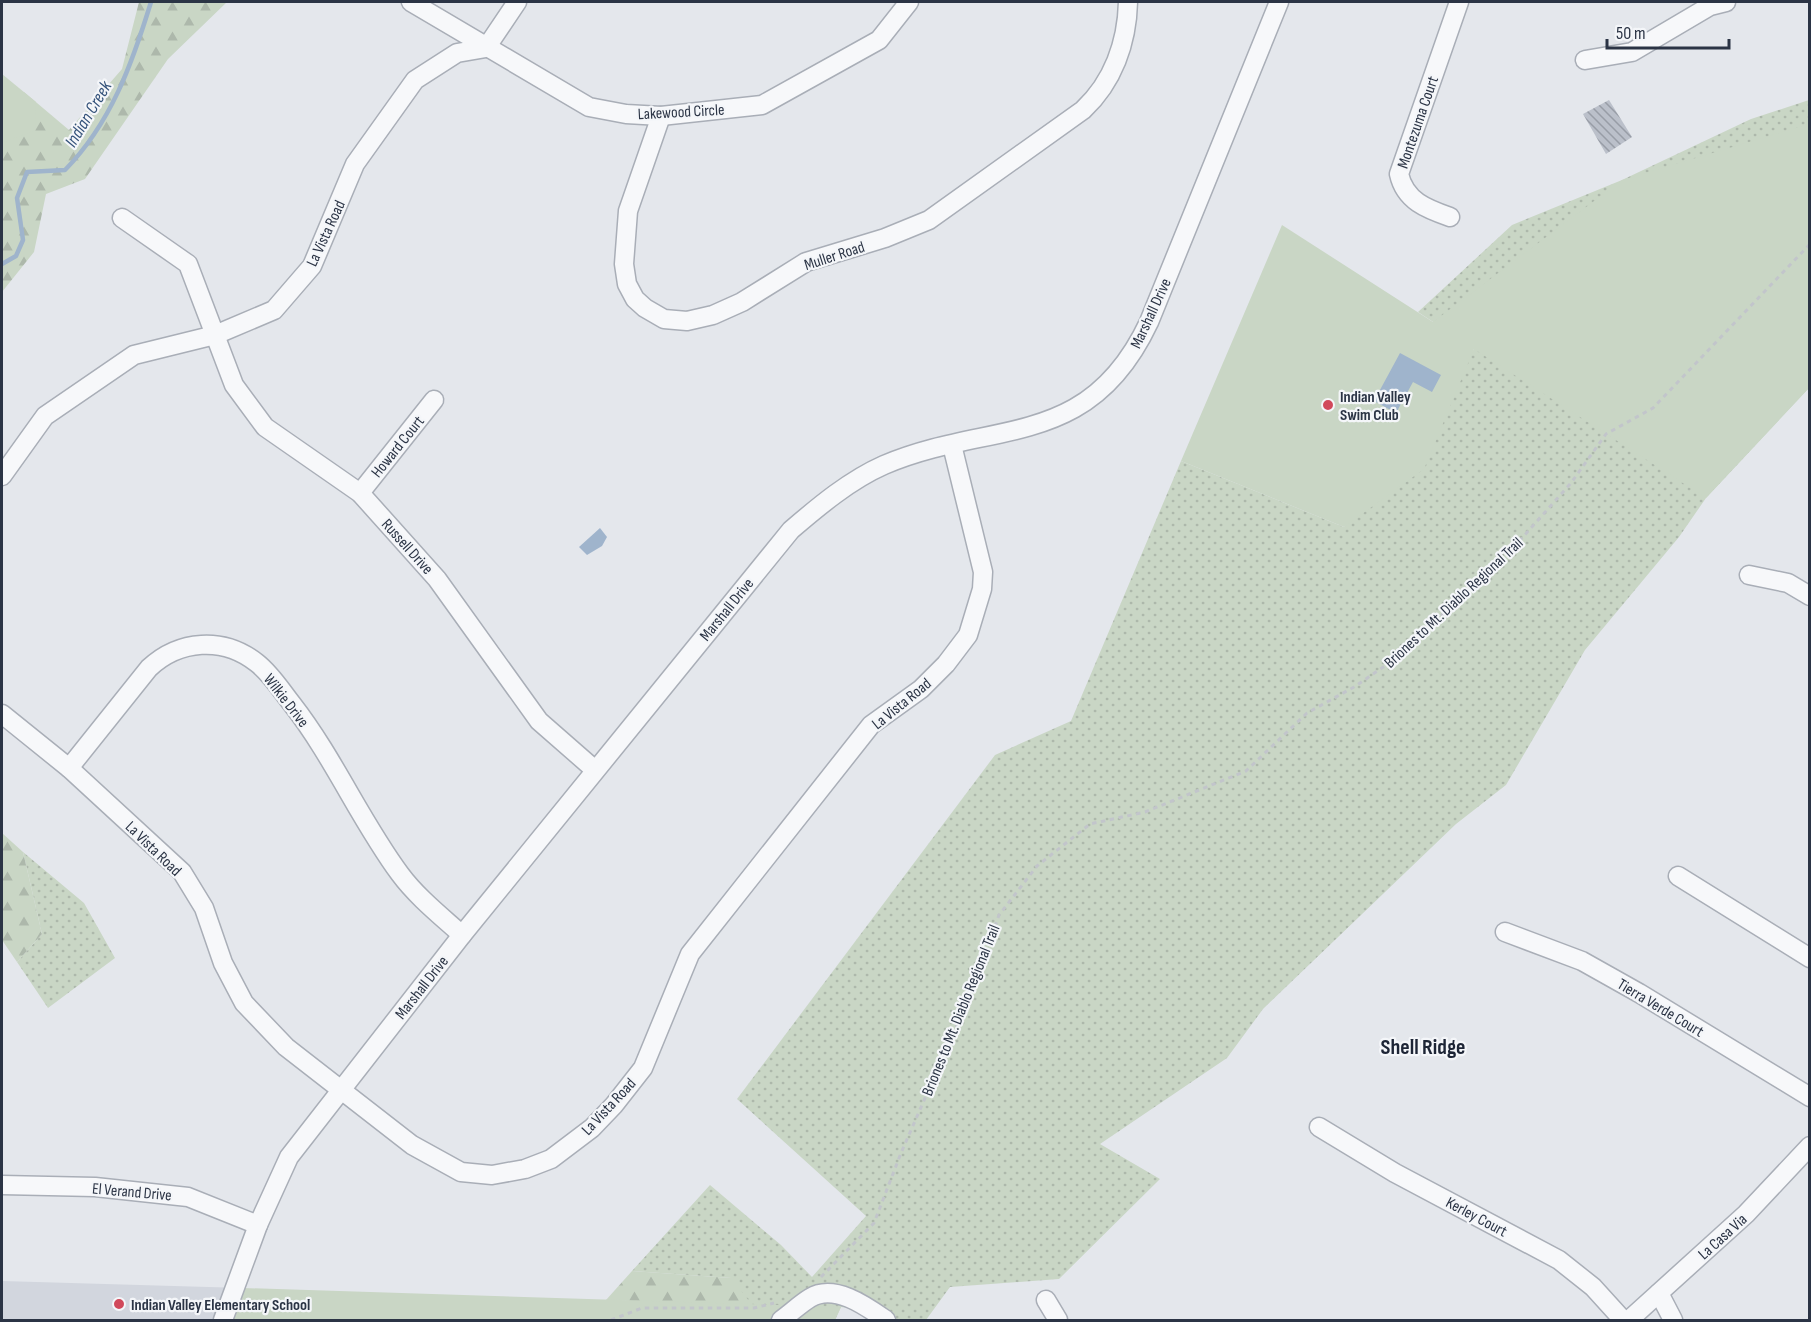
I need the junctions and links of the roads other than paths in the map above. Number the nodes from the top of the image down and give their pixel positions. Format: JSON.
{"nodes":[{"id":1,"x":411,"y":2,"type":"edge"},
{"id":2,"x":517,"y":2,"type":"edge"},
{"id":3,"x":909,"y":2,"type":"edge"},
{"id":4,"x":1128,"y":2,"type":"edge"},
{"id":5,"x":1279,"y":2,"type":"edge"},
{"id":6,"x":1459,"y":2,"type":"edge"},
{"id":7,"x":1726,"y":2,"type":"edge"},
{"id":8,"x":486,"y":48,"type":"junction"},
{"id":9,"x":1585,"y":60,"type":"dead end"},
{"id":10,"x":661,"y":116,"type":"junction"},
{"id":11,"x":122,"y":218,"type":"dead end"},
{"id":12,"x":1450,"y":218,"type":"dead end"},
{"id":13,"x":214,"y":335,"type":"junction"},
{"id":14,"x":434,"y":399,"type":"dead end"},
{"id":15,"x":952,"y":445,"type":"junction"},
{"id":16,"x":2,"y":476,"type":"edge"},
{"id":17,"x":360,"y":493,"type":"junction"},
{"id":18,"x":1749,"y":575,"type":"dead end"},
{"id":19,"x":1809,"y":596,"type":"edge"},
{"id":20,"x":2,"y":714,"type":"edge"},
{"id":21,"x":69,"y":768,"type":"junction"},
{"id":22,"x":595,"y":770,"type":"junction"},
{"id":23,"x":1677,"y":876,"type":"dead end"},
{"id":24,"x":1505,"y":932,"type":"dead end"},
{"id":25,"x":462,"y":935,"type":"junction"},
{"id":26,"x":1809,"y":958,"type":"edge"},
{"id":27,"x":339,"y":1090,"type":"junction"},
{"id":28,"x":1809,"y":1097,"type":"edge"},
{"id":29,"x":1319,"y":1127,"type":"dead end"},
{"id":30,"x":1809,"y":1146,"type":"edge"},
{"id":31,"x":2,"y":1185,"type":"edge"},
{"id":32,"x":258,"y":1225,"type":"junction"},
{"id":33,"x":1659,"y":1293,"type":"junction"},
{"id":34,"x":1046,"y":1300,"type":"dead end"},
{"id":35,"x":879,"y":1316,"type":"edge"},
{"id":36,"x":223,"y":1320,"type":"edge"},
{"id":37,"x":781,"y":1320,"type":"edge"},
{"id":38,"x":1058,"y":1320,"type":"edge"},
{"id":39,"x":1623,"y":1320,"type":"edge"},
{"id":40,"x":1629,"y":1320,"type":"edge"},
{"id":41,"x":1674,"y":1320,"type":"edge"}],
"edges":[{"from":1,"to":8,"type":"street","name":"Lakewood Circle"},
{"from":2,"to":8,"type":"street"},
{"from":3,"to":10,"type":"street","name":"Lakewood Circle"},
{"from":4,"to":10,"type":"street","name":"Muller Road"},
{"from":5,"to":15,"type":"street","name":"Marshall Drive"},
{"from":6,"to":12,"type":"street","name":"Montezuma Court"},
{"from":7,"to":9,"type":"street"},
{"from":8,"to":10,"type":"street","name":"Lakewood Circle"},
{"from":8,"to":13,"type":"street","name":"La Vista Road"},
{"from":11,"to":13,"type":"street","name":"Russell Drive"},
{"from":13,"to":16,"type":"street","name":"La Vista Road"},
{"from":13,"to":17,"type":"street","name":"Russell Drive"},
{"from":14,"to":17,"type":"street","name":"Howard Court"},
{"from":15,"to":22,"type":"street","name":"Marshall Drive"},
{"from":15,"to":27,"type":"street","name":"La Vista Road"},
{"from":17,"to":22,"type":"street","name":"Russell Drive"},
{"from":18,"to":19,"type":"street"},
{"from":20,"to":21,"type":"street","name":"La Vista Road"},
{"from":21,"to":25,"type":"street","name":"Wilkie Drive"},
{"from":21,"to":27,"type":"street","name":"La Vista Road"},
{"from":22,"to":25,"type":"street","name":"Marshall Drive"},
{"from":23,"to":26,"type":"street"},
{"from":24,"to":28,"type":"street","name":"Tierra Verde Court"},
{"from":25,"to":27,"type":"street","name":"Marshall Drive"},
{"from":27,"to":32,"type":"street","name":"Marshall Drive"},
{"from":29,"to":39,"type":"street","name":"Kerley Court"},
{"from":30,"to":33,"type":"street","name":"La Casa Via"},
{"from":31,"to":32,"type":"street","name":"El Verand Drive"},
{"from":32,"to":36,"type":"street","name":"Marshall Drive"},
{"from":33,"to":40,"type":"street","name":"La Casa Via"},
{"from":33,"to":41,"type":"street"},
{"from":34,"to":38,"type":"street"},
{"from":35,"to":37,"type":"street"}]}
